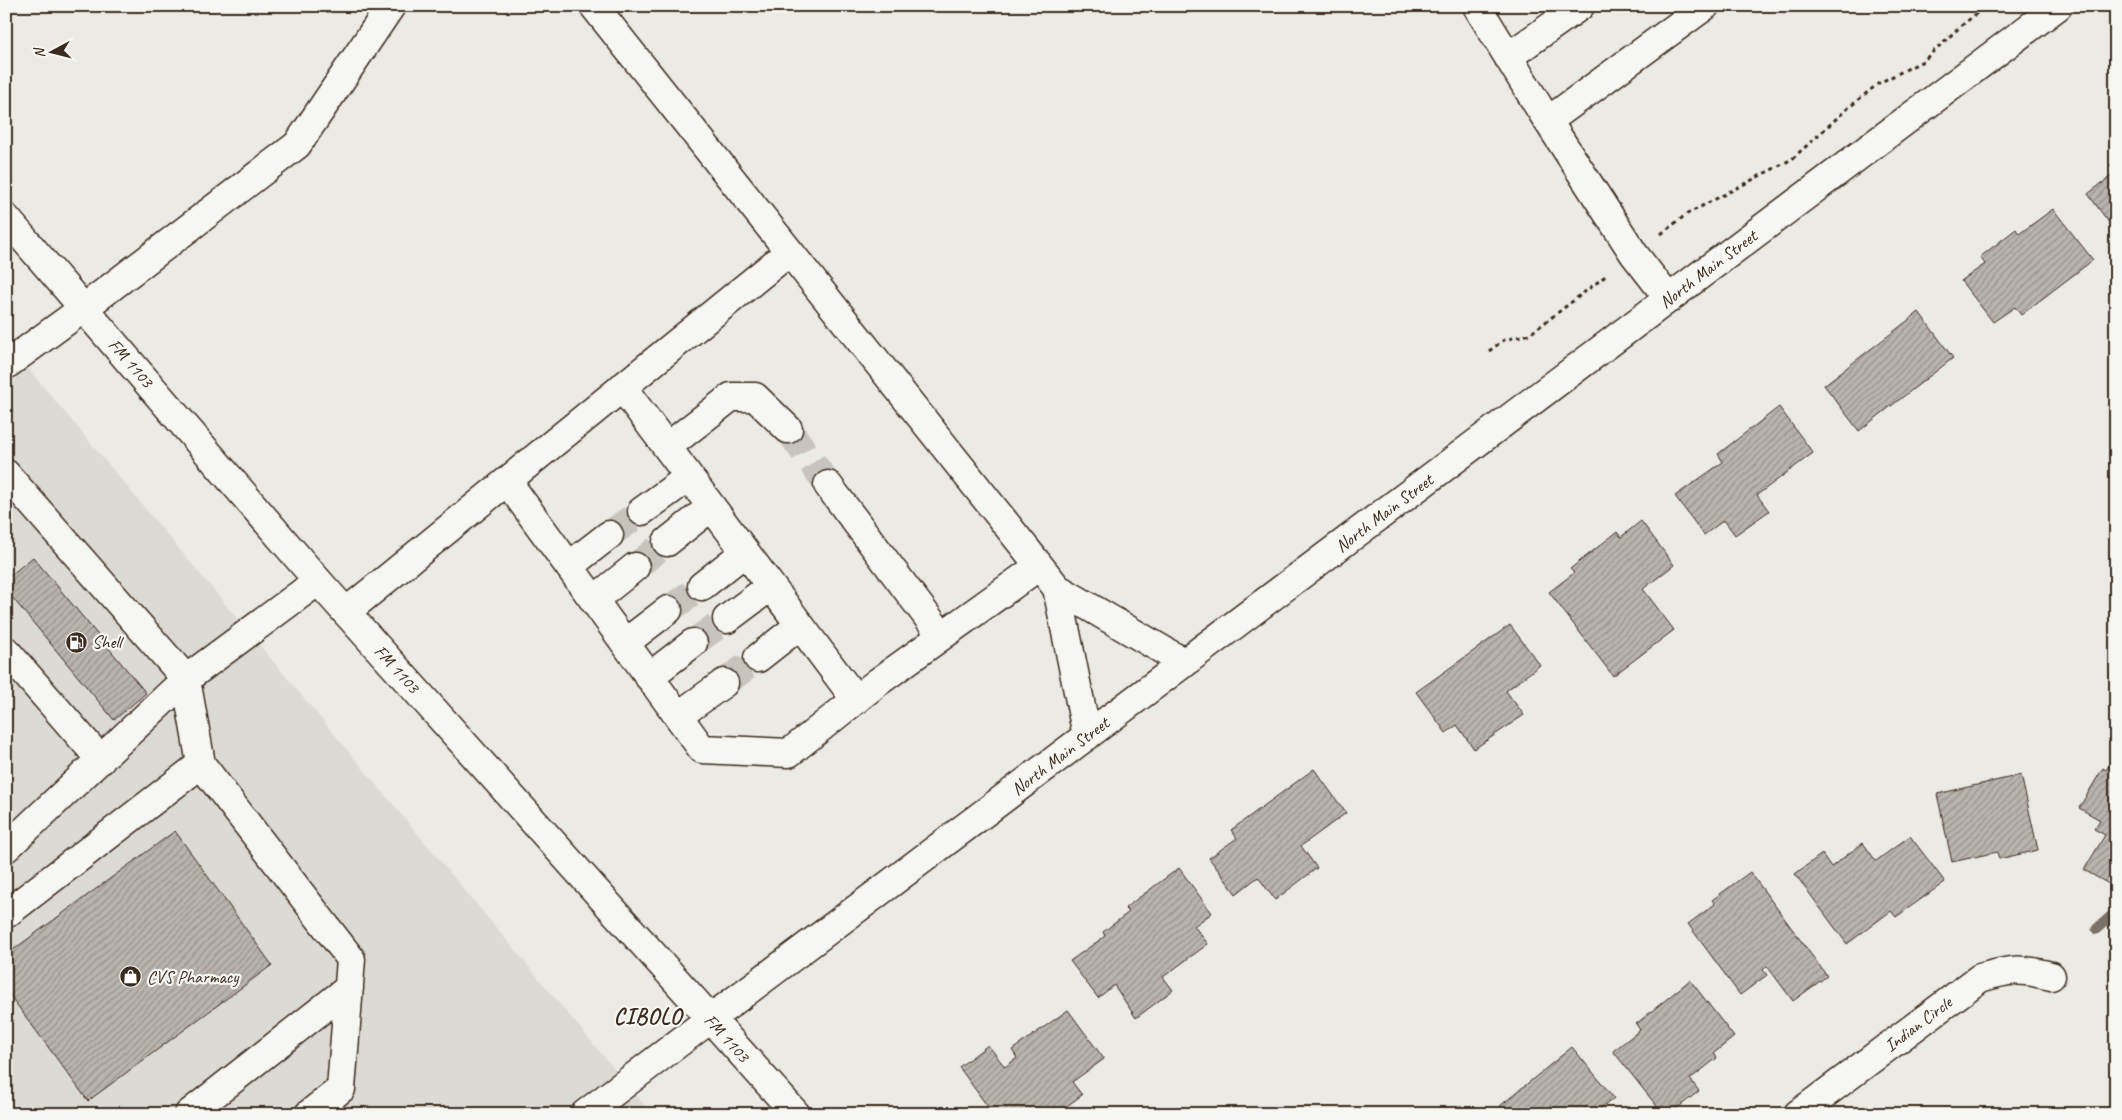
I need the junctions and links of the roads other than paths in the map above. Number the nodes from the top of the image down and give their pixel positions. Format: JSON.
{"nodes":[{"id":1,"x":392,"y":6,"type":"edge"},
{"id":2,"x":594,"y":6,"type":"edge"},
{"id":3,"x":1477,"y":6,"type":"edge"},
{"id":4,"x":1580,"y":6,"type":"edge"},
{"id":5,"x":1705,"y":6,"type":"edge"},
{"id":6,"x":2058,"y":6,"type":"edge"},
{"id":7,"x":1508,"y":57,"type":"junction"},
{"id":8,"x":1548,"y":121,"type":"junction"},
{"id":9,"x":6,"y":218,"type":"edge"},
{"id":10,"x":789,"y":252,"type":"junction"},
{"id":11,"x":1669,"y":299,"type":"junction"},
{"id":12,"x":84,"y":308,"type":"junction"},
{"id":13,"x":6,"y":365,"type":"edge"},
{"id":14,"x":622,"y":388,"type":"junction"},
{"id":15,"x":788,"y":429,"type":"tunnel mouth"},
{"id":16,"x":667,"y":448,"type":"junction"},
{"id":17,"x":6,"y":474,"type":"edge"},
{"id":18,"x":688,"y":476,"type":"junction"},
{"id":19,"x":506,"y":481,"type":"junction"},
{"id":20,"x":828,"y":485,"type":"tunnel mouth"},
{"id":21,"x":711,"y":506,"type":"junction"},
{"id":22,"x":642,"y":511,"type":"tunnel mouth"},
{"id":23,"x":609,"y":535,"type":"tunnel mouth"},
{"id":24,"x":666,"y":542,"type":"tunnel mouth"},
{"id":25,"x":745,"y":552,"type":"junction"},
{"id":26,"x":569,"y":566,"type":"junction"},
{"id":27,"x":1040,"y":566,"type":"junction"},
{"id":28,"x":635,"y":567,"type":"tunnel mouth"},
{"id":29,"x":318,"y":580,"type":"junction"},
{"id":30,"x":702,"y":586,"type":"tunnel mouth"},
{"id":31,"x":771,"y":586,"type":"junction"},
{"id":32,"x":1057,"y":588,"type":"junction"},
{"id":33,"x":594,"y":600,"type":"junction"},
{"id":34,"x":668,"y":610,"type":"tunnel mouth"},
{"id":35,"x":346,"y":612,"type":"junction"},
{"id":36,"x":727,"y":619,"type":"tunnel mouth"},
{"id":37,"x":800,"y":625,"type":"junction"},
{"id":38,"x":942,"y":636,"type":"junction"},
{"id":39,"x":625,"y":643,"type":"junction"},
{"id":40,"x":693,"y":643,"type":"tunnel mouth"},
{"id":41,"x":6,"y":651,"type":"edge"},
{"id":42,"x":758,"y":658,"type":"tunnel mouth"},
{"id":43,"x":1184,"y":663,"type":"junction"},
{"id":44,"x":649,"y":677,"type":"junction"},
{"id":45,"x":186,"y":679,"type":"junction"},
{"id":46,"x":724,"y":683,"type":"tunnel mouth"},
{"id":47,"x":856,"y":700,"type":"junction"},
{"id":48,"x":678,"y":716,"type":"junction"},
{"id":49,"x":1087,"y":736,"type":"junction"},
{"id":50,"x":101,"y":760,"type":"junction"},
{"id":51,"x":201,"y":764,"type":"junction"},
{"id":52,"x":6,"y":848,"type":"edge"},
{"id":53,"x":6,"y":914,"type":"edge"},
{"id":54,"x":2051,"y":976,"type":"dead end"},
{"id":55,"x":349,"y":988,"type":"junction"},
{"id":56,"x":710,"y":1019,"type":"junction"},
{"id":57,"x":189,"y":1114,"type":"edge"},
{"id":58,"x":309,"y":1114,"type":"edge"},
{"id":59,"x":585,"y":1114,"type":"edge"},
{"id":60,"x":796,"y":1114,"type":"edge"},
{"id":61,"x":1798,"y":1114,"type":"edge"}],
"edges":[{"from":1,"to":12,"type":"street"},
{"from":2,"to":10,"type":"street"},
{"from":3,"to":7,"type":"street"},
{"from":4,"to":7,"type":"street"},
{"from":5,"to":8,"type":"street"},
{"from":6,"to":11,"type":"street","name":"North Main Street"},
{"from":7,"to":8,"type":"street"},
{"from":8,"to":11,"type":"street"},
{"from":9,"to":12,"type":"street","name":"FM 1103","number":"FM 1103"},
{"from":10,"to":14,"type":"street"},
{"from":10,"to":27,"type":"street"},
{"from":11,"to":43,"type":"street","name":"North Main Street"},
{"from":12,"to":13,"type":"street"},
{"from":12,"to":29,"type":"street","name":"FM 1103","number":"FM 1103"},
{"from":14,"to":16,"type":"street"},
{"from":14,"to":19,"type":"street"},
{"from":15,"to":16,"type":"street"},
{"from":16,"to":18,"type":"street"},
{"from":17,"to":45,"type":"street"},
{"from":18,"to":21,"type":"street"},
{"from":18,"to":22,"type":"street"},
{"from":19,"to":26,"type":"street"},
{"from":19,"to":35,"type":"street"},
{"from":20,"to":38,"type":"street"},
{"from":21,"to":24,"type":"street"},
{"from":21,"to":25,"type":"street"},
{"from":23,"to":26,"type":"street"},
{"from":25,"to":30,"type":"street"},
{"from":25,"to":31,"type":"street"},
{"from":26,"to":33,"type":"street"},
{"from":27,"to":32,"type":"street"},
{"from":27,"to":38,"type":"street"},
{"from":28,"to":33,"type":"street"},
{"from":29,"to":35,"type":"street","name":"FM 1103","number":"FM 1103"},
{"from":29,"to":45,"type":"street"},
{"from":31,"to":36,"type":"street"},
{"from":31,"to":37,"type":"street"},
{"from":32,"to":43,"type":"street"},
{"from":32,"to":49,"type":"street"},
{"from":33,"to":39,"type":"street"},
{"from":34,"to":39,"type":"street"},
{"from":35,"to":56,"type":"street","name":"FM 1103","number":"FM 1103"},
{"from":37,"to":42,"type":"street"},
{"from":37,"to":47,"type":"street"},
{"from":38,"to":47,"type":"street"},
{"from":39,"to":44,"type":"street"},
{"from":40,"to":44,"type":"street"},
{"from":41,"to":50,"type":"street"},
{"from":43,"to":49,"type":"street","name":"North Main Street"},
{"from":44,"to":48,"type":"street"},
{"from":45,"to":50,"type":"street"},
{"from":45,"to":51,"type":"street"},
{"from":46,"to":48,"type":"street"},
{"from":47,"to":48,"type":"street"},
{"from":49,"to":56,"type":"street","name":"North Main Street"},
{"from":50,"to":52,"type":"street"},
{"from":51,"to":53,"type":"street"},
{"from":51,"to":55,"type":"street"},
{"from":54,"to":61,"type":"street","name":"Indian Circle"},
{"from":55,"to":57,"type":"street"},
{"from":55,"to":58,"type":"street"},
{"from":56,"to":59,"type":"street","name":"North Main Street"},
{"from":56,"to":60,"type":"street","name":"FM 1103","number":"FM 1103"}]}
